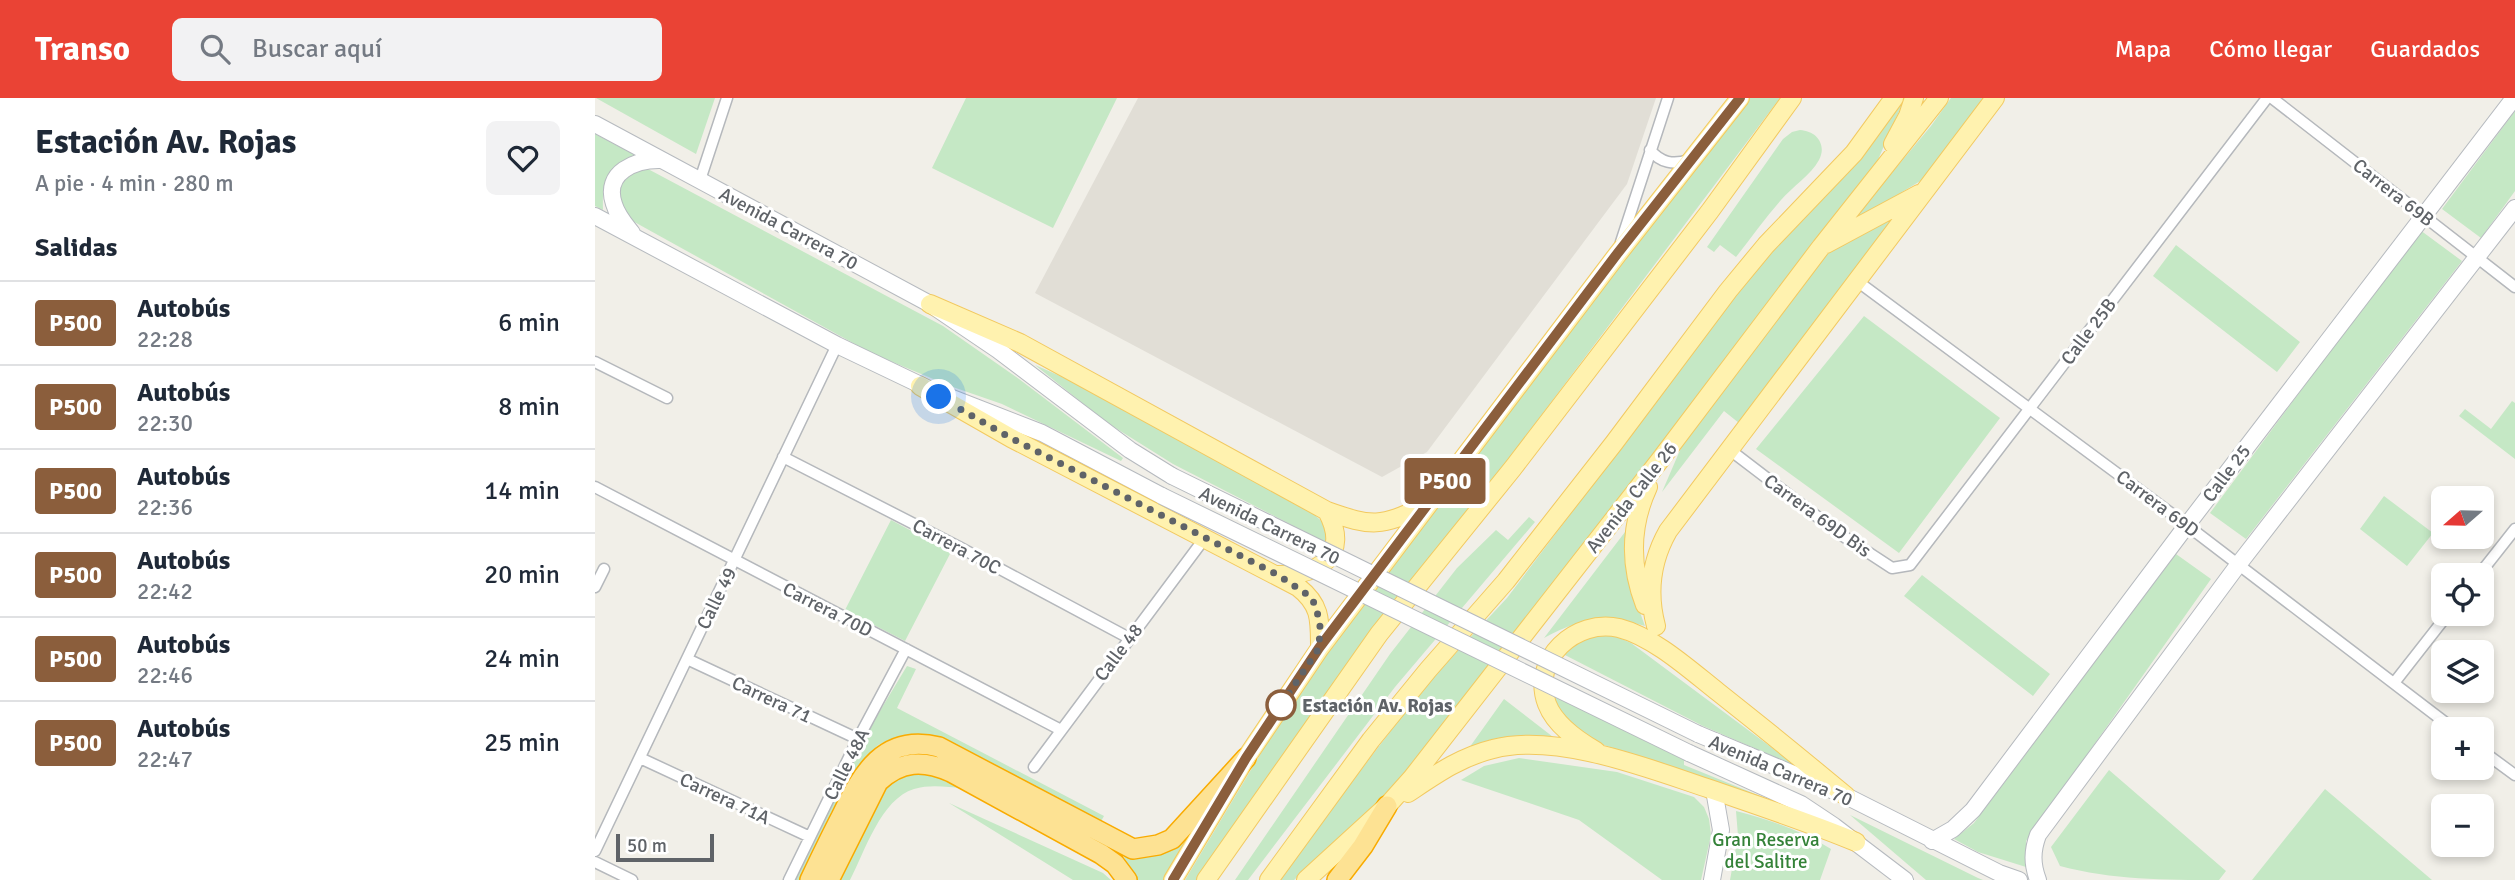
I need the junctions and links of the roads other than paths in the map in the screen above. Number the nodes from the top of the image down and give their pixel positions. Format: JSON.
{"nodes":[{"id":1,"x":727,"y":98,"type":"edge"},
{"id":2,"x":1668,"y":98,"type":"edge"},
{"id":3,"x":1740,"y":98,"type":"edge"},
{"id":4,"x":1792,"y":98,"type":"edge"},
{"id":5,"x":1894,"y":98,"type":"edge"},
{"id":6,"x":1914,"y":98,"type":"edge"},
{"id":7,"x":1939,"y":98,"type":"edge"},
{"id":8,"x":1996,"y":98,"type":"edge"},
{"id":9,"x":2269,"y":98,"type":"edge"},
{"id":10,"x":2514,"y":98,"type":"edge"},
{"id":11,"x":595,"y":124,"type":"edge"},
{"id":12,"x":1650,"y":150,"type":"junction"},
{"id":13,"x":1692,"y":159,"type":"junction"},
{"id":14,"x":664,"y":160,"type":"junction"},
{"id":15,"x":700,"y":180,"type":"junction"},
{"id":16,"x":1871,"y":184,"type":"junction"},
{"id":17,"x":1925,"y":191,"type":"junction"},
{"id":18,"x":2515,"y":208,"type":"edge"},
{"id":19,"x":2424,"y":215,"type":"junction"},
{"id":20,"x":595,"y":216,"type":"edge"},
{"id":21,"x":634,"y":237,"type":"junction"},
{"id":22,"x":1821,"y":247,"type":"junction"},
{"id":23,"x":1617,"y":254,"type":"junction"},
{"id":24,"x":2477,"y":258,"type":"junction"},
{"id":25,"x":1857,"y":281,"type":"junction"},
{"id":26,"x":2515,"y":287,"type":"edge"},
{"id":27,"x":930,"y":304,"type":"junction"},
{"id":28,"x":837,"y":345,"type":"junction"},
{"id":29,"x":595,"y":362,"type":"edge"},
{"id":30,"x":920,"y":386,"type":"junction"},
{"id":31,"x":667,"y":398,"type":"dead end"},
{"id":32,"x":2029,"y":408,"type":"junction"},
{"id":33,"x":1730,"y":450,"type":"junction"},
{"id":34,"x":783,"y":457,"type":"junction"},
{"id":35,"x":1660,"y":460,"type":"junction"},
{"id":36,"x":595,"y":487,"type":"edge"},
{"id":37,"x":1427,"y":504,"type":"junction"},
{"id":38,"x":1327,"y":511,"type":"junction"},
{"id":39,"x":2187,"y":525,"type":"junction"},
{"id":40,"x":2515,"y":529,"type":"edge"},
{"id":41,"x":1204,"y":539,"type":"junction"},
{"id":42,"x":733,"y":561,"type":"junction"},
{"id":43,"x":2488,"y":563,"type":"edge"},
{"id":44,"x":1910,"y":565,"type":"joint"},
{"id":45,"x":2238,"y":565,"type":"junction"},
{"id":46,"x":604,"y":569,"type":"dead end"},
{"id":47,"x":1278,"y":575,"type":"junction"},
{"id":48,"x":595,"y":587,"type":"edge"},
{"id":49,"x":1656,"y":626,"type":"junction"},
{"id":50,"x":2439,"y":626,"type":"edge"},
{"id":51,"x":1129,"y":638,"type":"junction"},
{"id":52,"x":1319,"y":648,"type":"junction"},
{"id":53,"x":906,"y":649,"type":"junction"},
{"id":54,"x":687,"y":659,"type":"junction"},
{"id":55,"x":1680,"y":662,"type":"junction"},
{"id":56,"x":2394,"y":683,"type":"junction"},
{"id":57,"x":2438,"y":717,"type":"edge"},
{"id":58,"x":1061,"y":730,"type":"junction"},
{"id":59,"x":858,"y":739,"type":"junction"},
{"id":60,"x":1602,"y":754,"type":"junction"},
{"id":61,"x":640,"y":758,"type":"junction"},
{"id":62,"x":1246,"y":758,"type":"junction"},
{"id":63,"x":2494,"y":760,"type":"edge"},
{"id":64,"x":1034,"y":767,"type":"dead end"},
{"id":65,"x":2515,"y":775,"type":"edge"},
{"id":66,"x":1714,"y":790,"type":"junction"},
{"id":67,"x":1846,"y":796,"type":"junction"},
{"id":68,"x":1387,"y":806,"type":"junction"},
{"id":69,"x":810,"y":837,"type":"junction"},
{"id":70,"x":1932,"y":841,"type":"junction"},
{"id":71,"x":1856,"y":842,"type":"junction"},
{"id":72,"x":595,"y":851,"type":"edge"},
{"id":73,"x":595,"y":862,"type":"edge"},
{"id":74,"x":632,"y":880,"type":"edge"},
{"id":75,"x":789,"y":880,"type":"edge"},
{"id":76,"x":810,"y":880,"type":"edge"},
{"id":77,"x":829,"y":880,"type":"edge"},
{"id":78,"x":1127,"y":880,"type":"edge"},
{"id":79,"x":1173,"y":880,"type":"edge"},
{"id":80,"x":1206,"y":880,"type":"edge"},
{"id":81,"x":1269,"y":880,"type":"edge"},
{"id":82,"x":1306,"y":880,"type":"edge"},
{"id":83,"x":1338,"y":880,"type":"edge"},
{"id":84,"x":1712,"y":880,"type":"edge"},
{"id":85,"x":1905,"y":880,"type":"edge"},
{"id":86,"x":2019,"y":880,"type":"edge"},
{"id":87,"x":2038,"y":880,"type":"edge"}],
"edges":[{"from":1,"to":15,"type":"street"},
{"from":2,"to":12,"type":"street"},
{"from":3,"to":13,"type":"main road"},
{"from":4,"to":80,"type":"main road"},
{"from":5,"to":81,"type":"main road"},
{"from":6,"to":16,"type":"main road"},
{"from":7,"to":16,"type":"main road","name":"Avenida Calle 26"},
{"from":8,"to":17,"type":"main road"},
{"from":9,"to":19,"type":"street","name":"Carrera 69B"},
{"from":9,"to":32,"type":"street","name":"Calle 25B"},
{"from":10,"to":19,"type":"main road","name":"Calle 25"},
{"from":11,"to":14,"type":"main road","name":"Avenida Carrera 70"},
{"from":12,"to":13,"type":"street"},
{"from":12,"to":23,"type":"street"},
{"from":13,"to":23,"type":"main road"},
{"from":14,"to":15,"type":"main road","name":"Avenida Carrera 70"},
{"from":14,"to":21,"type":"main road"},
{"from":15,"to":27,"type":"main road","name":"Avenida Carrera 70"},
{"from":16,"to":22,"type":"main road","name":"Avenida Calle 26"},
{"from":17,"to":22,"type":"main road"},
{"from":17,"to":25,"type":"main road"},
{"from":18,"to":24,"type":"main road"},
{"from":19,"to":24,"type":"street","name":"Carrera 69B"},
{"from":19,"to":39,"type":"main road","name":"Calle 25"},
{"from":20,"to":21,"type":"main road","name":"Avenida Carrera 70"},
{"from":21,"to":28,"type":"main road","name":"Avenida Carrera 70"},
{"from":22,"to":35,"type":"main road","name":"Avenida Calle 26"},
{"from":23,"to":37,"type":"main road"},
{"from":24,"to":26,"type":"street","name":"Carrera 69B"},
{"from":24,"to":45,"type":"main road"},
{"from":25,"to":32,"type":"street","name":"Carrera 69D"},
{"from":25,"to":33,"type":"main road"},
{"from":27,"to":38,"type":"main road"},
{"from":27,"to":67,"type":"main road","name":"Avenida Carrera 70","bridge":true},
{"from":28,"to":30,"type":"main road","name":"Avenida Carrera 70"},
{"from":28,"to":34,"type":"street","name":"Calle 49"},
{"from":29,"to":31,"type":"street"},
{"from":30,"to":41,"type":"main road"},
{"from":30,"to":71,"type":"main road","name":"Avenida Carrera 70","bridge":true},
{"from":32,"to":39,"type":"street","name":"Carrera 69D"},
{"from":32,"to":44,"type":"street","name":"Calle 25B"},
{"from":33,"to":44,"type":"street","name":"Carrera 69D Bis"},
{"from":33,"to":49,"type":"main road"},
{"from":34,"to":42,"type":"street","name":"Calle 49"},
{"from":34,"to":51,"type":"street","name":"Carrera 70C"},
{"from":35,"to":49,"type":"main road"},
{"from":35,"to":68,"type":"main road","name":"Avenida Calle 26"},
{"from":36,"to":42,"type":"street","name":"Carrera 70D"},
{"from":37,"to":38,"type":"main road"},
{"from":37,"to":52,"type":"main road"},
{"from":38,"to":47,"type":"main road"},
{"from":39,"to":45,"type":"street","name":"Carrera 69D"},
{"from":39,"to":70,"type":"main road","name":"Calle 25"},
{"from":40,"to":43,"type":"street"},
{"from":41,"to":47,"type":"main road"},
{"from":41,"to":51,"type":"street","name":"Calle 48"},
{"from":42,"to":53,"type":"street","name":"Carrera 70D"},
{"from":42,"to":54,"type":"street","name":"Calle 49"},
{"from":45,"to":56,"type":"street","name":"Carrera 69D"},
{"from":45,"to":87,"type":"main road"},
{"from":46,"to":48,"type":"street"},
{"from":47,"to":52,"type":"main road"},
{"from":49,"to":55,"type":"main road"},
{"from":50,"to":56,"type":"street"},
{"from":51,"to":58,"type":"street","name":"Calle 48"},
{"from":52,"to":62,"type":"main road"},
{"from":53,"to":58,"type":"street","name":"Carrera 70D"},
{"from":53,"to":59,"type":"street","name":"Calle 48A"},
{"from":54,"to":59,"type":"street","name":"Carrera 71"},
{"from":54,"to":61,"type":"street","name":"Calle 49"},
{"from":55,"to":60,"type":"main road"},
{"from":55,"to":67,"type":"main road"},
{"from":56,"to":57,"type":"street","name":"Carrera 69D"},
{"from":58,"to":64,"type":"street","name":"Calle 48"},
{"from":59,"to":69,"type":"street","name":"Calle 48A"},
{"from":60,"to":66,"type":"main road"},
{"from":60,"to":68,"type":"main road"},
{"from":61,"to":69,"type":"street","name":"Carrera 71A"},
{"from":61,"to":72,"type":"street","name":"Calle 49"},
{"from":62,"to":76,"type":"highway"},
{"from":62,"to":79,"type":"main road"},
{"from":63,"to":65,"type":"street"},
{"from":66,"to":71,"type":"main road"},
{"from":66,"to":84,"type":"main road"},
{"from":67,"to":70,"type":"main road","name":"Avenida Carrera 70"},
{"from":68,"to":82,"type":"main road","name":"Avenida Calle 26"},
{"from":68,"to":83,"type":"highway"},
{"from":69,"to":75,"type":"street","name":"Calle 48A"},
{"from":70,"to":86,"type":"main road","name":"Avenida Carrera 70"},
{"from":71,"to":85,"type":"main road","name":"Avenida Carrera 70"},
{"from":73,"to":74,"type":"street"},
{"from":77,"to":78,"type":"highway"}]}
